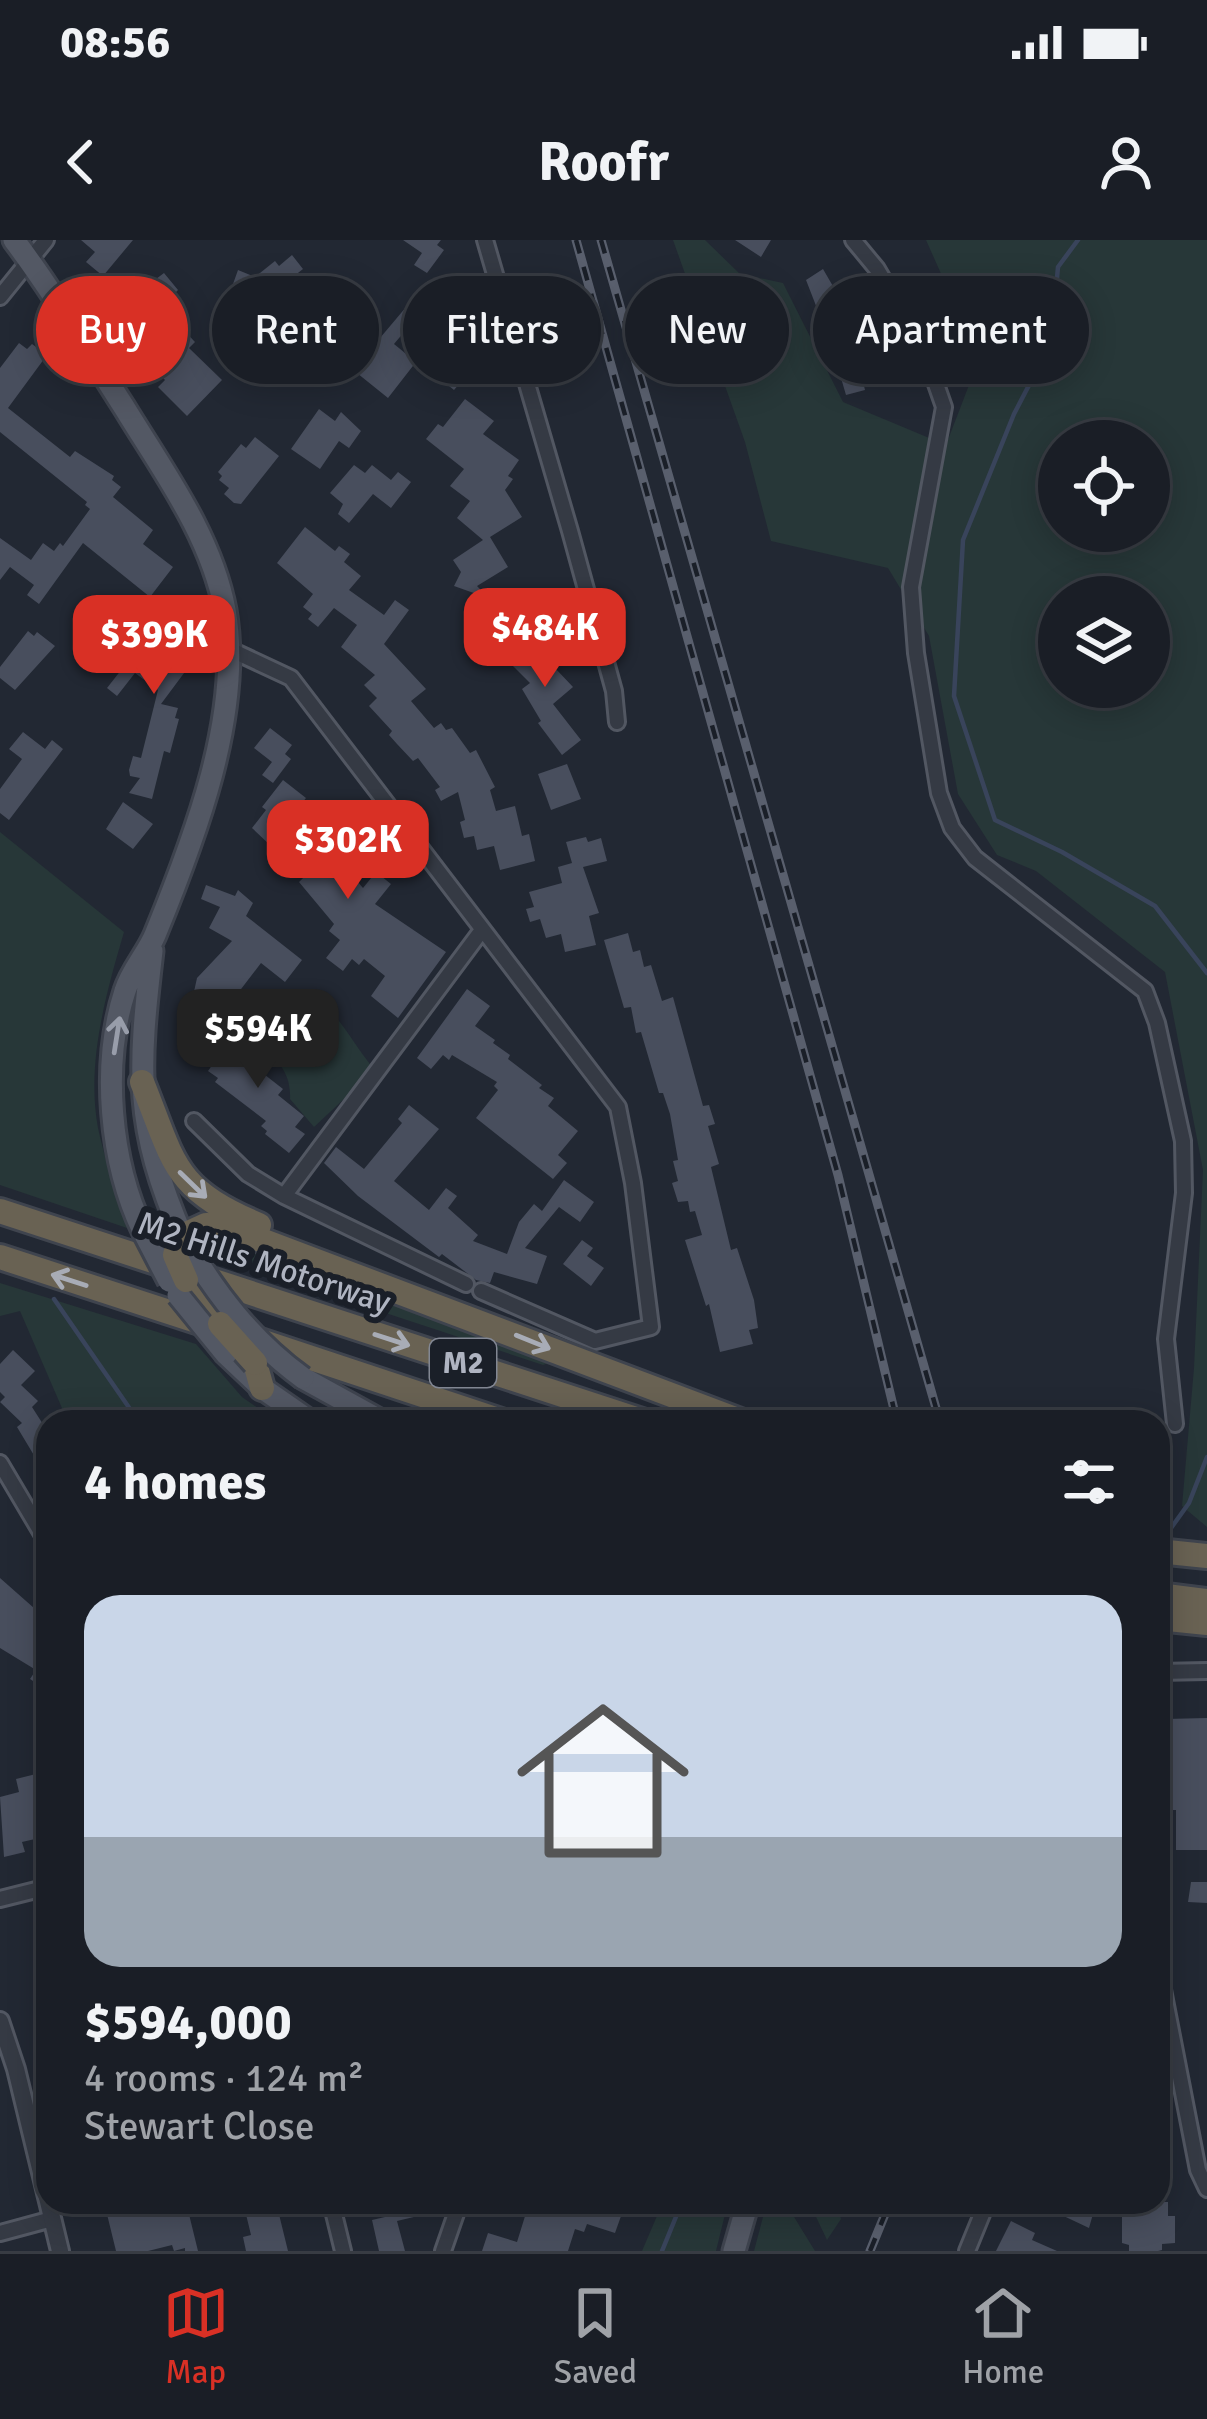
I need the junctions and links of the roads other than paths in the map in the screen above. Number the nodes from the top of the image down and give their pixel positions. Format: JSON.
{"nodes":[{"id":1,"x":14,"y":240,"type":"edge"},
{"id":2,"x":46,"y":240,"type":"edge"},
{"id":3,"x":485,"y":240,"type":"edge"},
{"id":4,"x":853,"y":240,"type":"edge"},
{"id":5,"x":29,"y":260,"type":"junction"},
{"id":6,"x":0,"y":297,"type":"edge"},
{"id":7,"x":229,"y":649,"type":"junction"},
{"id":8,"x":617,"y":722,"type":"dead end"},
{"id":9,"x":482,"y":930,"type":"junction"},
{"id":10,"x":154,"y":939,"type":"junction"},
{"id":11,"x":142,"y":1082,"type":"junction"},
{"id":12,"x":194,"y":1121,"type":"dead end"},
{"id":13,"x":284,"y":1196,"type":"junction"},
{"id":14,"x":0,"y":1211,"type":"edge"},
{"id":15,"x":181,"y":1237,"type":"junction"},
{"id":16,"x":0,"y":1257,"type":"edge"},
{"id":17,"x":466,"y":1284,"type":"dead end"},
{"id":18,"x":482,"y":1291,"type":"dead end"},
{"id":19,"x":424,"y":1300,"type":"junction"},
{"id":20,"x":258,"y":1375,"type":"junction"},
{"id":21,"x":297,"y":1410,"type":"edge"},
{"id":22,"x":361,"y":1410,"type":"edge"},
{"id":23,"x":467,"y":1410,"type":"edge"},
{"id":24,"x":608,"y":1410,"type":"edge"},
{"id":25,"x":712,"y":1410,"type":"edge"},
{"id":26,"x":1175,"y":1424,"type":"dead end"},
{"id":27,"x":0,"y":1463,"type":"edge"},
{"id":28,"x":36,"y":1524,"type":"edge"},
{"id":29,"x":1170,"y":1596,"type":"edge"},
{"id":30,"x":1207,"y":1601,"type":"edge"},
{"id":31,"x":1170,"y":1619,"type":"edge"},
{"id":32,"x":1207,"y":1622,"type":"edge"},
{"id":33,"x":1207,"y":1671,"type":"edge"},
{"id":34,"x":1170,"y":1672,"type":"edge"},
{"id":35,"x":36,"y":1890,"type":"edge"},
{"id":36,"x":0,"y":1899,"type":"edge"},
{"id":37,"x":0,"y":2021,"type":"edge"},
{"id":38,"x":1170,"y":2026,"type":"edge"},
{"id":39,"x":36,"y":2152,"type":"edge"},
{"id":40,"x":1207,"y":2189,"type":"edge"},
{"id":41,"x":51,"y":2214,"type":"edge"},
{"id":42,"x":334,"y":2214,"type":"edge"},
{"id":43,"x":456,"y":2214,"type":"edge"},
{"id":44,"x":745,"y":2214,"type":"edge"},
{"id":45,"x":982,"y":2214,"type":"edge"},
{"id":46,"x":52,"y":2219,"type":"junction"},
{"id":47,"x":0,"y":2233,"type":"edge"},
{"id":48,"x":60,"y":2251,"type":"edge"},
{"id":49,"x":343,"y":2251,"type":"edge"},
{"id":50,"x":443,"y":2251,"type":"edge"},
{"id":51,"x":734,"y":2251,"type":"edge"},
{"id":52,"x":967,"y":2251,"type":"edge"}],
"edges":[{"from":1,"to":5,"type":"main road"},
{"from":2,"to":5,"type":"street"},
{"from":3,"to":8,"type":"street"},
{"from":4,"to":26,"type":"street"},
{"from":5,"to":6,"type":"street"},
{"from":5,"to":7,"type":"main road"},
{"from":7,"to":9,"type":"street"},
{"from":7,"to":10,"type":"main road"},
{"from":9,"to":13,"type":"street"},
{"from":9,"to":18,"type":"street"},
{"from":10,"to":11,"type":"main road"},
{"from":20,"to":10,"type":"main road","one_way":true,"bridge":true},
{"from":11,"to":15,"type":"main road"},
{"from":11,"to":19,"type":"highway","number":"M2","one_way":true},
{"from":12,"to":13,"type":"street"},
{"from":13,"to":17,"type":"street"},
{"from":14,"to":24,"type":"highway","name":"M2 Hills Motorway","number":"M2","one_way":true},
{"from":15,"to":19,"type":"highway","number":"M2"},
{"from":15,"to":20,"type":"highway","bridge":true},
{"from":15,"to":22,"type":"main road","bridge":true},
{"from":23,"to":16,"type":"highway","number":"M2","one_way":true},
{"from":19,"to":25,"type":"highway","number":"M2","one_way":true},
{"from":20,"to":21,"type":"main road"},
{"from":27,"to":28,"type":"street"},
{"from":29,"to":30,"type":"highway"},
{"from":31,"to":32,"type":"highway"},
{"from":33,"to":34,"type":"street"},
{"from":35,"to":36,"type":"street"},
{"from":37,"to":39,"type":"street"},
{"from":38,"to":40,"type":"street"},
{"from":41,"to":46,"type":"street"},
{"from":42,"to":49,"type":"street"},
{"from":43,"to":50,"type":"street"},
{"from":44,"to":51,"type":"main road"},
{"from":45,"to":52,"type":"street"},
{"from":46,"to":47,"type":"street"},
{"from":46,"to":48,"type":"street"}]}
